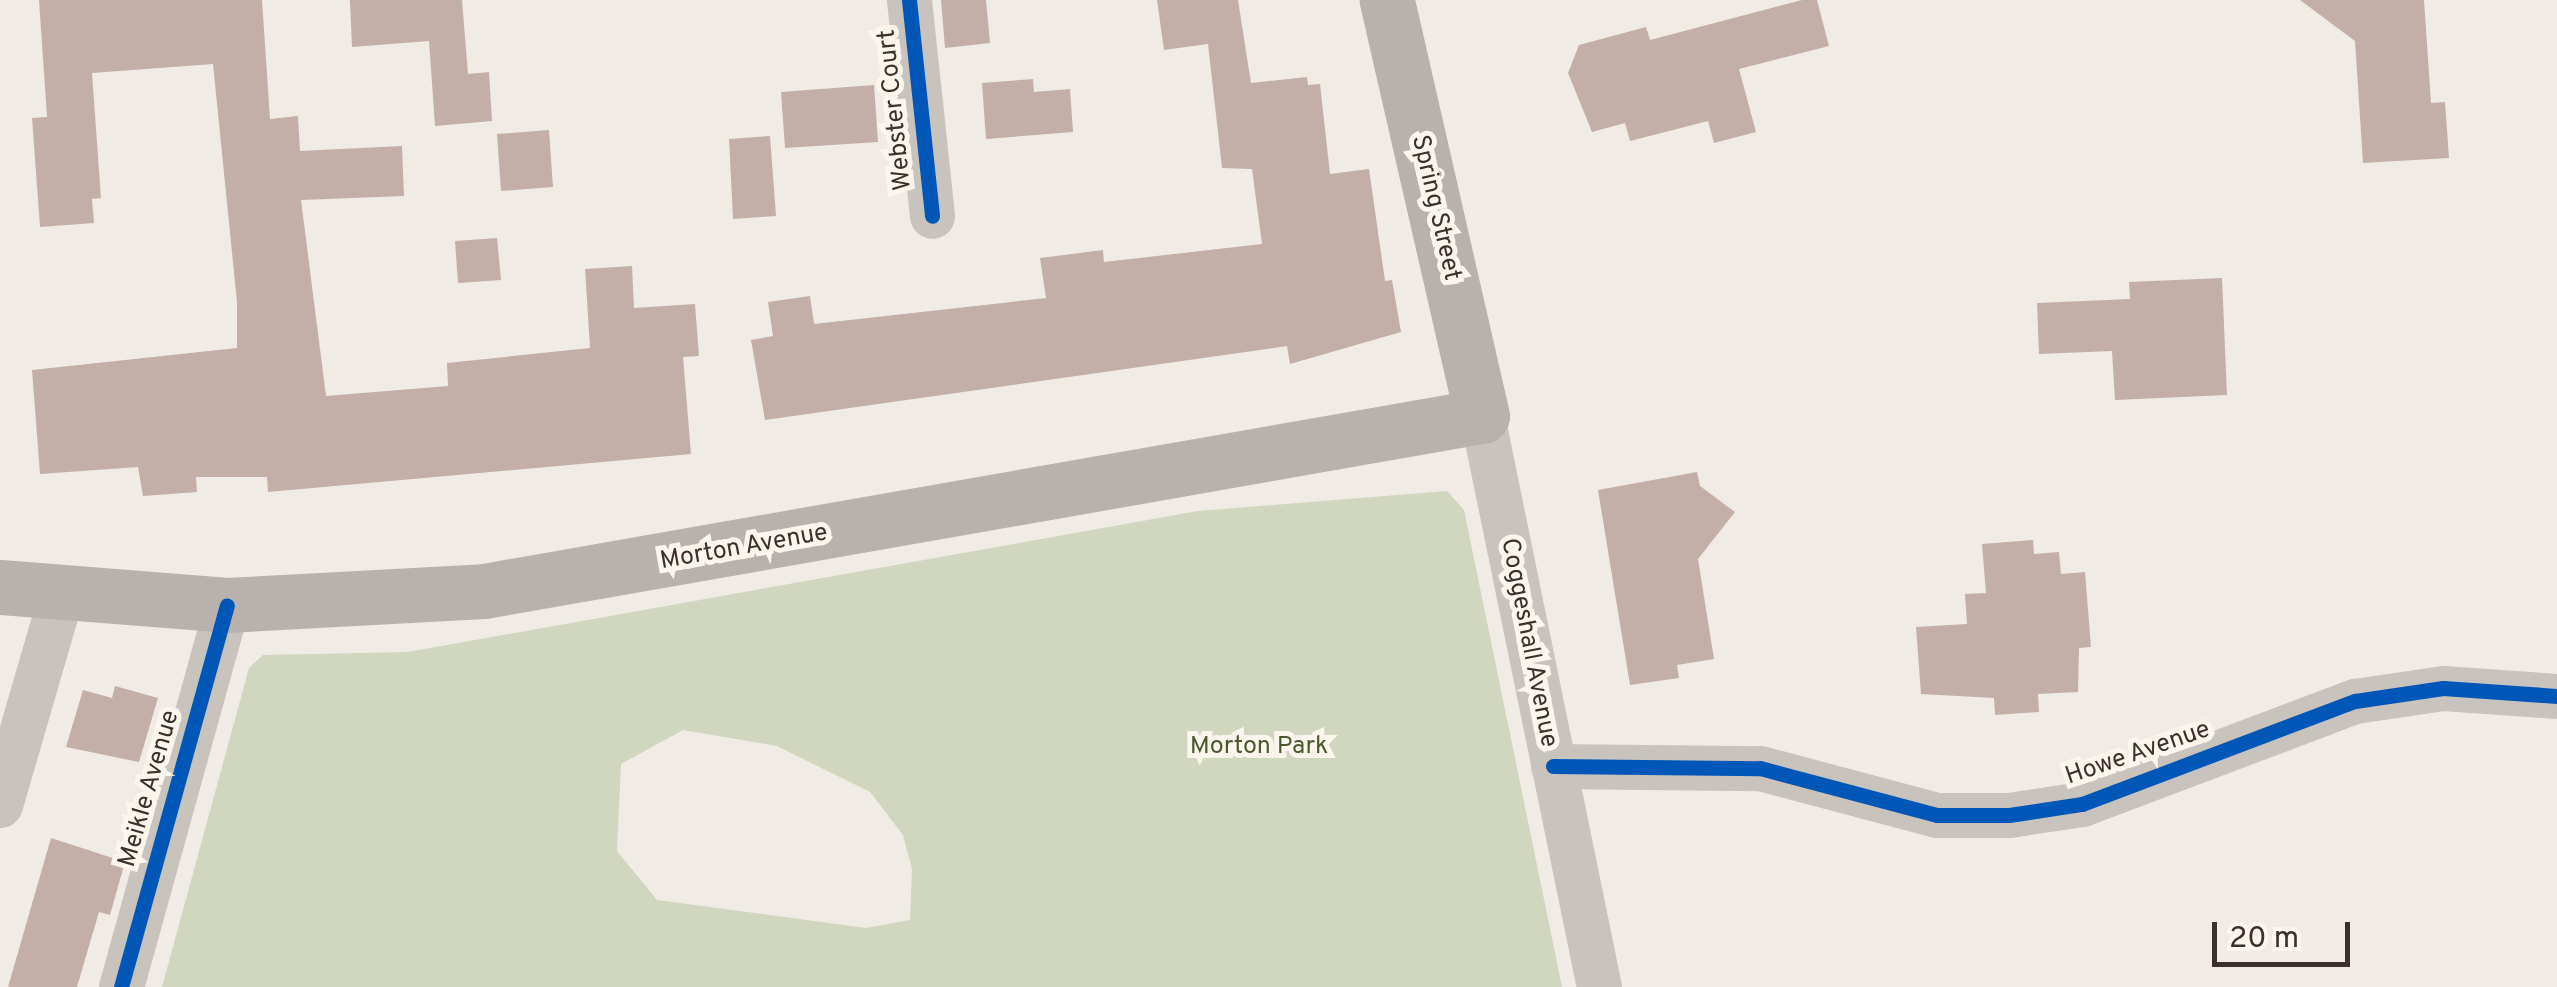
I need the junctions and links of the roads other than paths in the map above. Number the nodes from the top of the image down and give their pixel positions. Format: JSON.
{"nodes":[{"id":1,"x":910,"y":0,"type":"edge"},
{"id":2,"x":1388,"y":0,"type":"edge"},
{"id":3,"x":932,"y":216,"type":"dead end"},
{"id":4,"x":1482,"y":416,"type":"junction"},
{"id":5,"x":0,"y":587,"type":"edge"},
{"id":6,"x":62,"y":590,"type":"junction"},
{"id":7,"x":227,"y":605,"type":"junction"},
{"id":8,"x":2557,"y":696,"type":"edge"},
{"id":9,"x":1553,"y":766,"type":"junction"},
{"id":10,"x":0,"y":804,"type":"edge"},
{"id":11,"x":120,"y":987,"type":"edge"},
{"id":12,"x":1599,"y":987,"type":"edge"}],
"edges":[{"from":1,"to":3,"type":"street","name":"Webster Court"},
{"from":2,"to":4,"type":"main road","name":"Spring Street"},
{"from":4,"to":7,"type":"main road","name":"Morton Avenue"},
{"from":4,"to":9,"type":"street","name":"Coggeshall Avenue"},
{"from":5,"to":6,"type":"main road","name":"Morton Avenue"},
{"from":6,"to":7,"type":"main road","name":"Morton Avenue"},
{"from":6,"to":10,"type":"street"},
{"from":7,"to":11,"type":"street","name":"Meikle Avenue"},
{"from":8,"to":9,"type":"street","name":"Howe Avenue"},
{"from":9,"to":12,"type":"street","name":"Coggeshall Avenue"}]}
